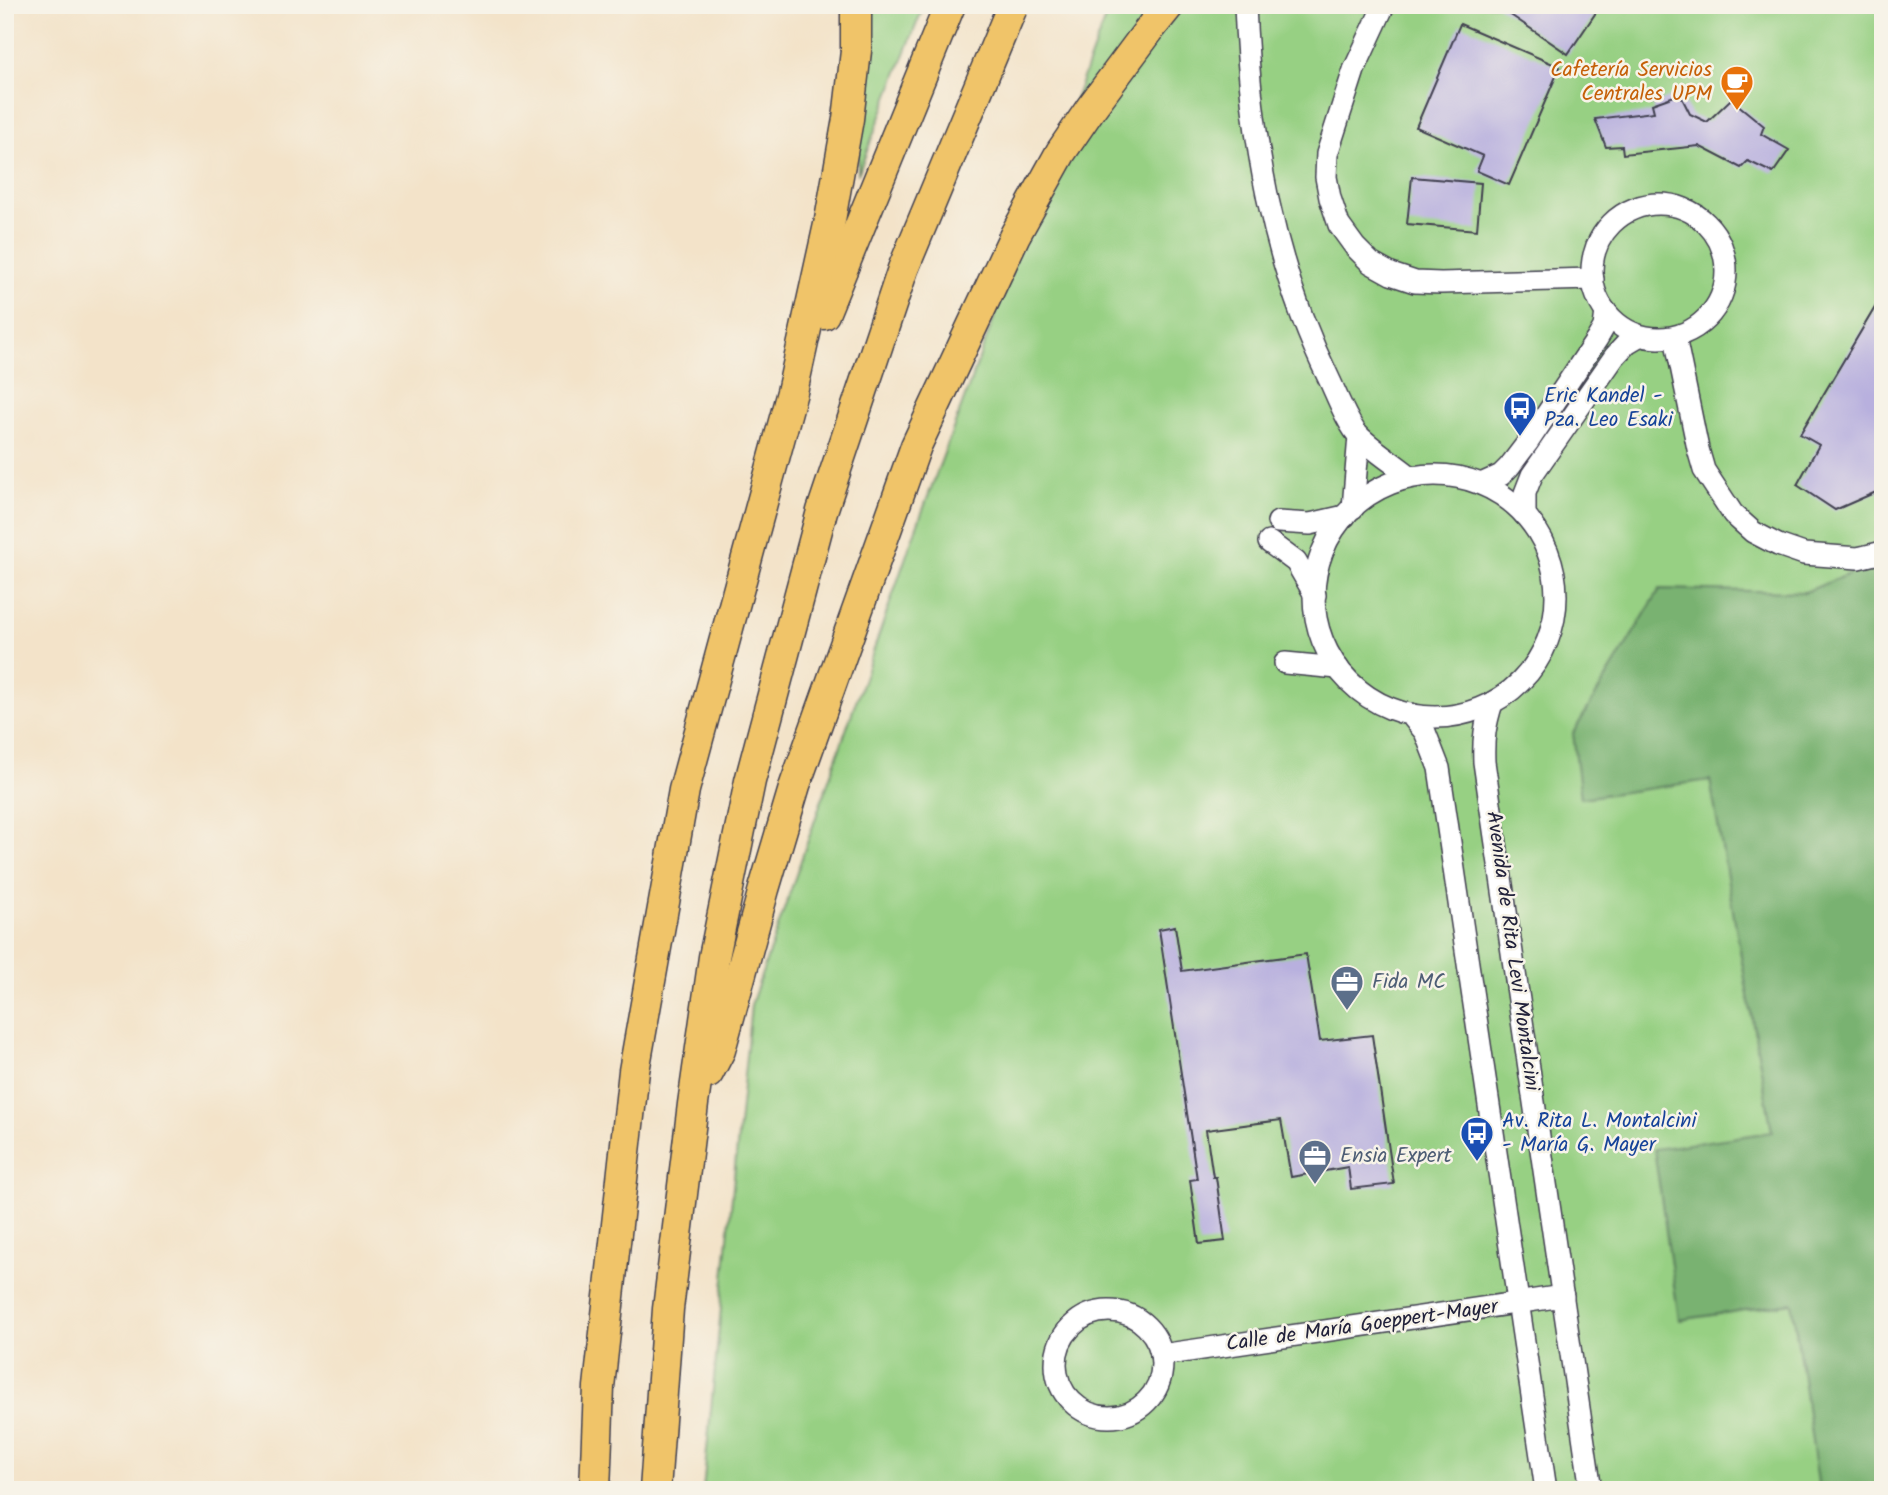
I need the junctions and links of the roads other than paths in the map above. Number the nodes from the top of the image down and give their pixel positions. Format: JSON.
{"nodes":[{"id":1,"x":856,"y":5,"type":"edge"},
{"id":2,"x":950,"y":5,"type":"edge"},
{"id":3,"x":1013,"y":5,"type":"edge"},
{"id":4,"x":1169,"y":5,"type":"edge"},
{"id":5,"x":1245,"y":5,"type":"edge"},
{"id":6,"x":1384,"y":5,"type":"edge"},
{"id":7,"x":1593,"y":279,"type":"junction"},
{"id":8,"x":1606,"y":312,"type":"junction"},
{"id":9,"x":1639,"y":336,"type":"junction"},
{"id":10,"x":1675,"y":337,"type":"junction"},
{"id":11,"x":792,"y":392,"type":"junction"},
{"id":12,"x":1359,"y":436,"type":"junction"},
{"id":13,"x":1411,"y":477,"type":"junction"},
{"id":14,"x":1481,"y":484,"type":"junction"},
{"id":15,"x":1349,"y":512,"type":"junction"},
{"id":16,"x":1525,"y":515,"type":"junction"},
{"id":17,"x":1278,"y":522,"type":"dead end"},
{"id":18,"x":1269,"y":542,"type":"dead end"},
{"id":19,"x":1883,"y":552,"type":"edge"},
{"id":20,"x":1315,"y":595,"type":"junction"},
{"id":21,"x":1285,"y":663,"type":"dead end"},
{"id":22,"x":1338,"y":668,"type":"junction"},
{"id":23,"x":1492,"y":703,"type":"junction"},
{"id":24,"x":1410,"y":714,"type":"junction"},
{"id":25,"x":693,"y":1104,"type":"junction"},
{"id":26,"x":1563,"y":1296,"type":"junction"},
{"id":27,"x":1518,"y":1303,"type":"junction"},
{"id":28,"x":1161,"y":1355,"type":"junction"},
{"id":29,"x":595,"y":1490,"type":"edge"},
{"id":30,"x":655,"y":1490,"type":"edge"},
{"id":31,"x":1546,"y":1490,"type":"edge"},
{"id":32,"x":1591,"y":1490,"type":"edge"}],
"edges":[{"from":1,"to":11,"type":"highway"},
{"from":2,"to":11,"type":"highway"},
{"from":3,"to":25,"type":"highway"},
{"from":4,"to":25,"type":"highway"},
{"from":5,"to":12,"type":"street"},
{"from":6,"to":7,"type":"street"},
{"from":7,"to":8,"type":"street"},
{"from":7,"to":10,"type":"street"},
{"from":8,"to":9,"type":"street"},
{"from":8,"to":14,"type":"street"},
{"from":9,"to":10,"type":"street"},
{"from":9,"to":16,"type":"street"},
{"from":10,"to":19,"type":"street"},
{"from":11,"to":29,"type":"highway"},
{"from":12,"to":13,"type":"street"},
{"from":12,"to":15,"type":"street"},
{"from":13,"to":14,"type":"street"},
{"from":13,"to":15,"type":"street"},
{"from":14,"to":16,"type":"street"},
{"from":15,"to":17,"type":"street"},
{"from":15,"to":20,"type":"street"},
{"from":16,"to":23,"type":"street"},
{"from":18,"to":20,"type":"street"},
{"from":20,"to":22,"type":"street"},
{"from":21,"to":22,"type":"street"},
{"from":22,"to":24,"type":"street"},
{"from":23,"to":24,"type":"street"},
{"from":23,"to":26,"type":"street","name":"Avenida de Rita Levi Montalcini"},
{"from":24,"to":27,"type":"street"},
{"from":25,"to":30,"type":"highway"},
{"from":26,"to":27,"type":"street","name":"Calle de María Goeppert-Mayer"},
{"from":26,"to":32,"type":"street","name":"Avenida de Rita Levi Montalcini"},
{"from":27,"to":28,"type":"street","name":"Calle de María Goeppert-Mayer"},
{"from":27,"to":31,"type":"street"},
{"from":28,"to":28,"type":"street"}]}
